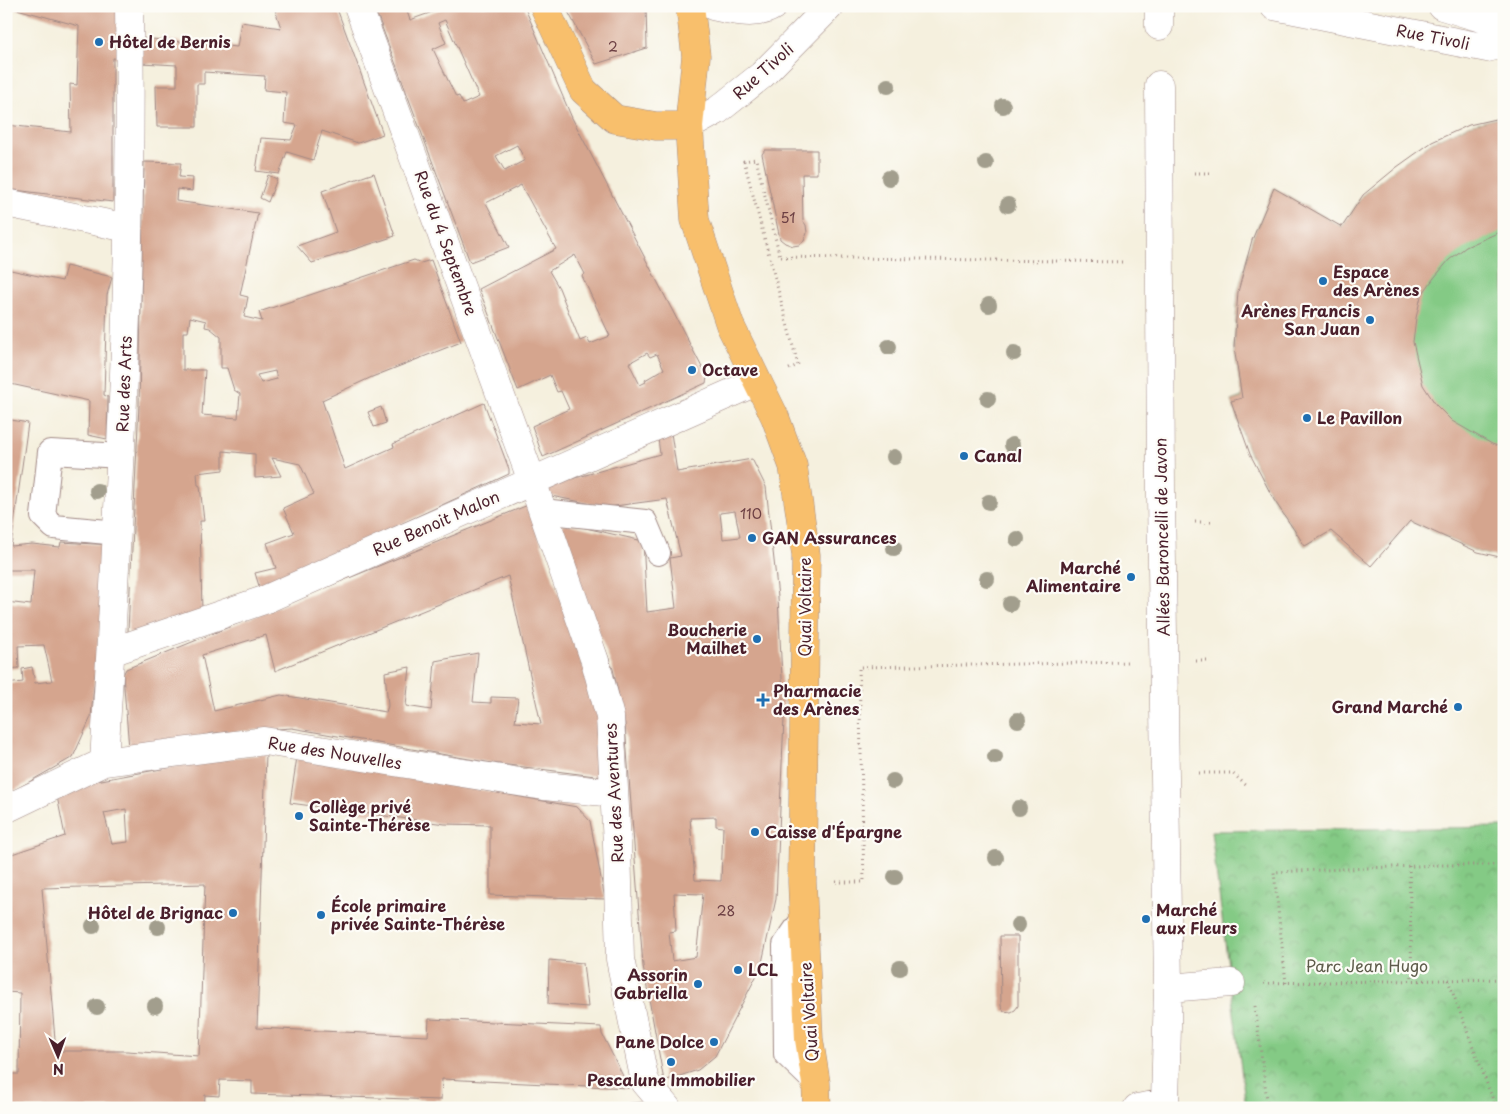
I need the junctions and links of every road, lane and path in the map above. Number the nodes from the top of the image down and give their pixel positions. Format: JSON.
{"nodes":[{"id":1,"x":129,"y":6,"type":"edge"},
{"id":2,"x":358,"y":6,"type":"edge"},
{"id":3,"x":544,"y":6,"type":"edge"},
{"id":4,"x":690,"y":6,"type":"edge"},
{"id":5,"x":713,"y":6,"type":"edge"},
{"id":6,"x":773,"y":6,"type":"edge"},
{"id":7,"x":830,"y":6,"type":"edge"},
{"id":8,"x":1274,"y":6,"type":"edge"},
{"id":9,"x":1442,"y":6,"type":"edge"},
{"id":10,"x":1504,"y":25,"type":"edge"},
{"id":11,"x":1504,"y":44,"type":"edge"},
{"id":12,"x":1159,"y":85,"type":"dead end"},
{"id":13,"x":689,"y":126,"type":"junction"},
{"id":14,"x":6,"y":203,"type":"edge"},
{"id":15,"x":128,"y":228,"type":"junction"},
{"id":16,"x":1126,"y":262,"type":"dead end"},
{"id":17,"x":756,"y":382,"type":"junction"},
{"id":18,"x":122,"y":456,"type":"junction"},
{"id":19,"x":532,"y":480,"type":"junction"},
{"id":20,"x":542,"y":511,"type":"junction"},
{"id":21,"x":118,"y":533,"type":"junction"},
{"id":22,"x":658,"y":553,"type":"dead end"},
{"id":23,"x":111,"y":652,"type":"junction"},
{"id":24,"x":1135,"y":662,"type":"dead end"},
{"id":25,"x":104,"y":762,"type":"junction"},
{"id":26,"x":1166,"y":772,"type":"junction"},
{"id":27,"x":1247,"y":786,"type":"dead end"},
{"id":28,"x":614,"y":793,"type":"junction"},
{"id":29,"x":6,"y":809,"type":"edge"},
{"id":30,"x":1504,"y":865,"type":"edge"},
{"id":31,"x":1410,"y":866,"type":"junction"},
{"id":32,"x":830,"y":882,"type":"dead end"},
{"id":33,"x":1504,"y":978,"type":"edge"},
{"id":34,"x":1448,"y":980,"type":"junction"},
{"id":35,"x":1412,"y":981,"type":"junction"},
{"id":36,"x":1231,"y":983,"type":"dead end"},
{"id":37,"x":1261,"y":983,"type":"dead end"},
{"id":38,"x":1286,"y":983,"type":"junction"},
{"id":39,"x":1168,"y":988,"type":"junction"},
{"id":40,"x":1255,"y":1002,"type":"dead end"},
{"id":41,"x":816,"y":1096,"type":"edge"},
{"id":42,"x":667,"y":1108,"type":"edge"},
{"id":43,"x":1137,"y":1108,"type":"edge"},
{"id":44,"x":1268,"y":1108,"type":"edge"},
{"id":45,"x":1496,"y":1108,"type":"edge"}],
"edges":[{"from":1,"to":15,"type":"street","name":"Rue des Arts"},
{"from":2,"to":19,"type":"street","name":"Rue du 4 Septembre"},
{"from":3,"to":13,"type":"main road"},
{"from":4,"to":13,"type":"main road","name":"Quai Voltaire"},
{"from":5,"to":6,"type":"street"},
{"from":7,"to":13,"type":"street","name":"Rue Tivoli"},
{"from":8,"to":11,"type":"street","name":"Rue Tivoli"},
{"from":9,"to":10,"type":"street","name":"Rue Tivoli"},
{"from":12,"to":26,"type":"street","name":"Allées Baroncelli de Javon"},
{"from":13,"to":17,"type":"main road","name":"Quai Voltaire"},
{"from":14,"to":15,"type":"street"},
{"from":15,"to":18,"type":"street","name":"Rue des Arts"},
{"from":16,"to":17,"type":"path"},
{"from":17,"to":19,"type":"street","name":"Rue Benoit Malon"},
{"from":17,"to":41,"type":"main road","name":"Quai Voltaire"},
{"from":18,"to":21,"type":"street","name":"Rue des Arts"},
{"from":18,"to":21,"type":"lane"},
{"from":19,"to":20,"type":"street","name":"Rue des Aventures"},
{"from":19,"to":23,"type":"street","name":"Rue Benoit Malon"},
{"from":20,"to":22,"type":"lane"},
{"from":20,"to":28,"type":"street","name":"Rue des Aventures"},
{"from":21,"to":23,"type":"street","name":"Rue des Arts"},
{"from":23,"to":25,"type":"street","name":"Rue des Arts"},
{"from":24,"to":32,"type":"path"},
{"from":25,"to":28,"type":"street","name":"Rue des Nouvelles"},
{"from":25,"to":29,"type":"street","name":"Rue des Nouvelles"},
{"from":26,"to":27,"type":"path"},
{"from":26,"to":39,"type":"street","name":"Allées Baroncelli de Javon"},
{"from":28,"to":42,"type":"street","name":"Rue des Aventures"},
{"from":30,"to":31,"type":"path"},
{"from":31,"to":35,"type":"path"},
{"from":31,"to":38,"type":"path"},
{"from":33,"to":34,"type":"path"},
{"from":34,"to":35,"type":"path"},
{"from":34,"to":45,"type":"path"},
{"from":35,"to":38,"type":"path"},
{"from":36,"to":39,"type":"street"},
{"from":37,"to":38,"type":"path"},
{"from":39,"to":43,"type":"street","name":"Allées Baroncelli de Javon"},
{"from":40,"to":44,"type":"path"}]}
